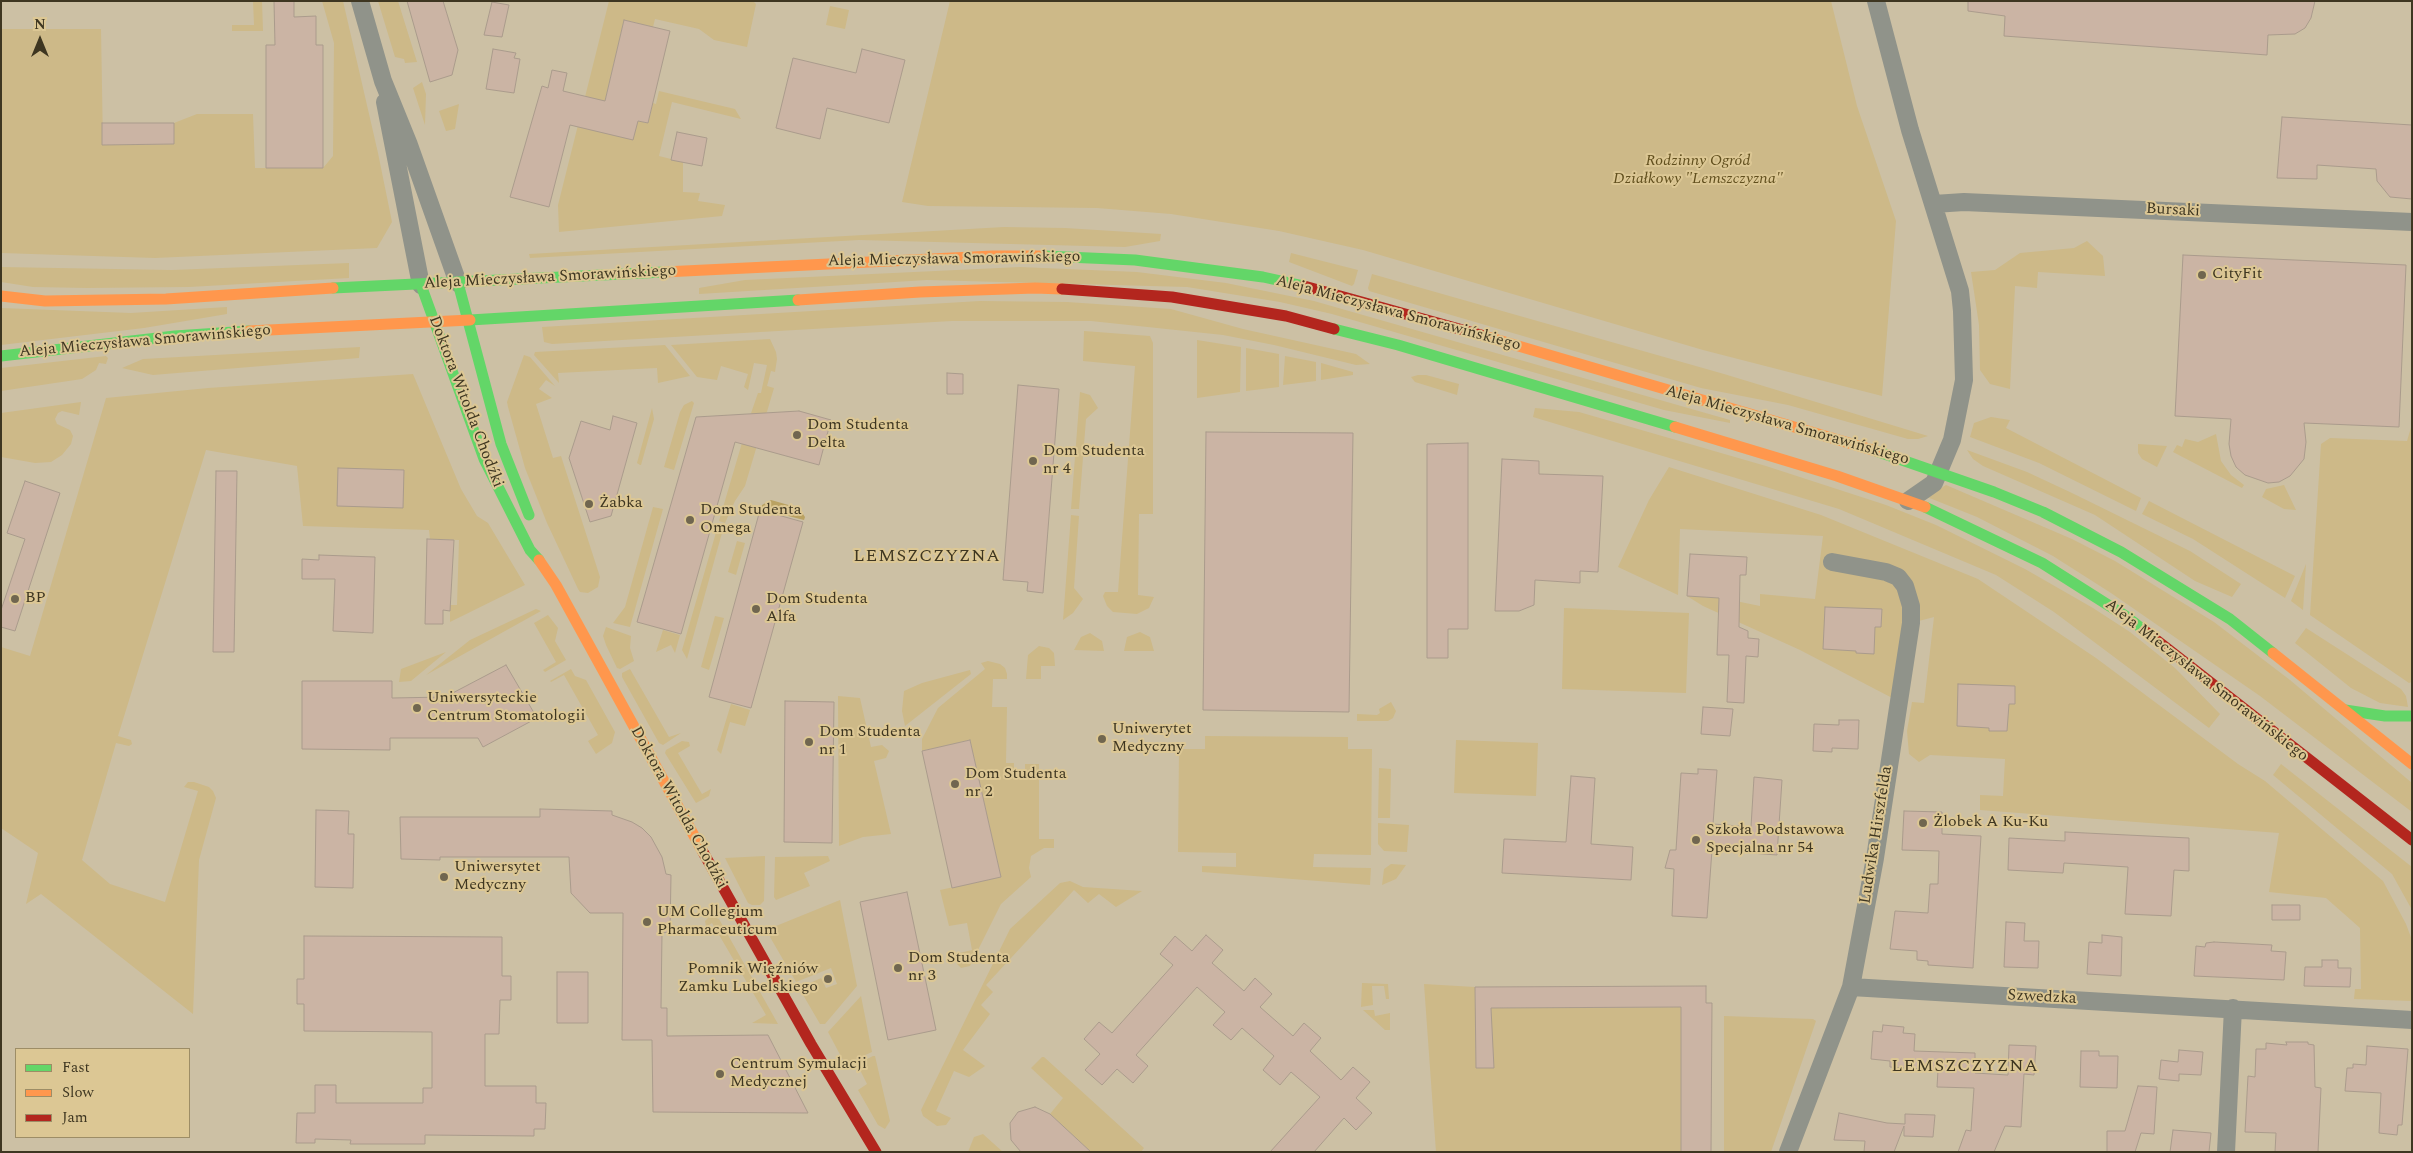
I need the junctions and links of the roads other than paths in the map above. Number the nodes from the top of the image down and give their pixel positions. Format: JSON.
{"nodes":[{"id":1,"x":360,"y":1,"type":"edge"},
{"id":2,"x":1876,"y":1,"type":"edge"},
{"id":3,"x":383,"y":81,"type":"junction"},
{"id":4,"x":1934,"y":204,"type":"junction"},
{"id":5,"x":2412,"y":222,"type":"edge"},
{"id":6,"x":458,"y":283,"type":"junction"},
{"id":7,"x":421,"y":285,"type":"junction"},
{"id":8,"x":1,"y":296,"type":"edge"},
{"id":9,"x":467,"y":320,"type":"junction"},
{"id":10,"x":434,"y":322,"type":"junction"},
{"id":11,"x":1,"y":356,"type":"edge"},
{"id":12,"x":1940,"y":472,"type":"junction"},
{"id":13,"x":1908,"y":501,"type":"junction"},
{"id":14,"x":532,"y":523,"type":"dead end"},
{"id":15,"x":540,"y":541,"type":"dead end"},
{"id":16,"x":1832,"y":562,"type":"dead end"},
{"id":17,"x":544,"y":565,"type":"junction"},
{"id":18,"x":2345,"y":710,"type":"junction"},
{"id":19,"x":2412,"y":716,"type":"edge"},
{"id":20,"x":2412,"y":764,"type":"edge"},
{"id":21,"x":2412,"y":840,"type":"edge"},
{"id":22,"x":1851,"y":987,"type":"junction"},
{"id":23,"x":2233,"y":1008,"type":"junction"},
{"id":24,"x":2412,"y":1020,"type":"edge"},
{"id":25,"x":876,"y":1152,"type":"edge"},
{"id":26,"x":1788,"y":1152,"type":"edge"},
{"id":27,"x":2226,"y":1152,"type":"edge"}],
"edges":[{"from":1,"to":3,"type":"street","name":"Doktora Witolda Chodźki"},
{"from":2,"to":4,"type":"street"},
{"from":3,"to":6,"type":"street","name":"Doktora Witolda Chodźki"},
{"from":3,"to":7,"type":"street","name":"Doktora Witolda Chodźki"},
{"from":4,"to":5,"type":"street","name":"Bursaki"},
{"from":4,"to":12,"type":"street"},
{"from":6,"to":7,"type":"main road","name":"Aleja Mieczysława Smorawińskiego"},
{"from":6,"to":9,"type":"main road","name":"Doktora Witolda Chodźki"},
{"from":6,"to":12,"type":"main road","name":"Aleja Mieczysława Smorawińskiego"},
{"from":7,"to":8,"type":"main road","name":"Aleja Mieczysława Smorawińskiego"},
{"from":7,"to":10,"type":"main road","name":"Doktora Witolda Chodźki"},
{"from":9,"to":10,"type":"main road","name":"Aleja Mieczysława Smorawińskiego"},
{"from":9,"to":13,"type":"main road","name":"Aleja Mieczysława Smorawińskiego"},
{"from":9,"to":14,"type":"main road","name":"Doktora Witolda Chodźki"},
{"from":10,"to":11,"type":"main road","name":"Aleja Mieczysława Smorawińskiego"},
{"from":10,"to":17,"type":"main road","name":"Doktora Witolda Chodźki"},
{"from":12,"to":13,"type":"street"},
{"from":12,"to":18,"type":"main road","name":"Aleja Mieczysława Smorawińskiego"},
{"from":13,"to":21,"type":"main road","name":"Aleja Mieczysława Smorawińskiego"},
{"from":15,"to":17,"type":"main road","name":"Doktora Witolda Chodźki"},
{"from":16,"to":22,"type":"street","name":"Ludwika Hirszfelda"},
{"from":17,"to":25,"type":"main road","name":"Doktora Witolda Chodźki"},
{"from":18,"to":19,"type":"main road"},
{"from":18,"to":20,"type":"main road","name":"Aleja Mieczysława Smorawińskiego"},
{"from":22,"to":23,"type":"street","name":"Szwedzka"},
{"from":22,"to":26,"type":"street","name":"Ludwika Hirszfelda"},
{"from":23,"to":24,"type":"street","name":"Szwedzka"},
{"from":23,"to":27,"type":"street"}]}
